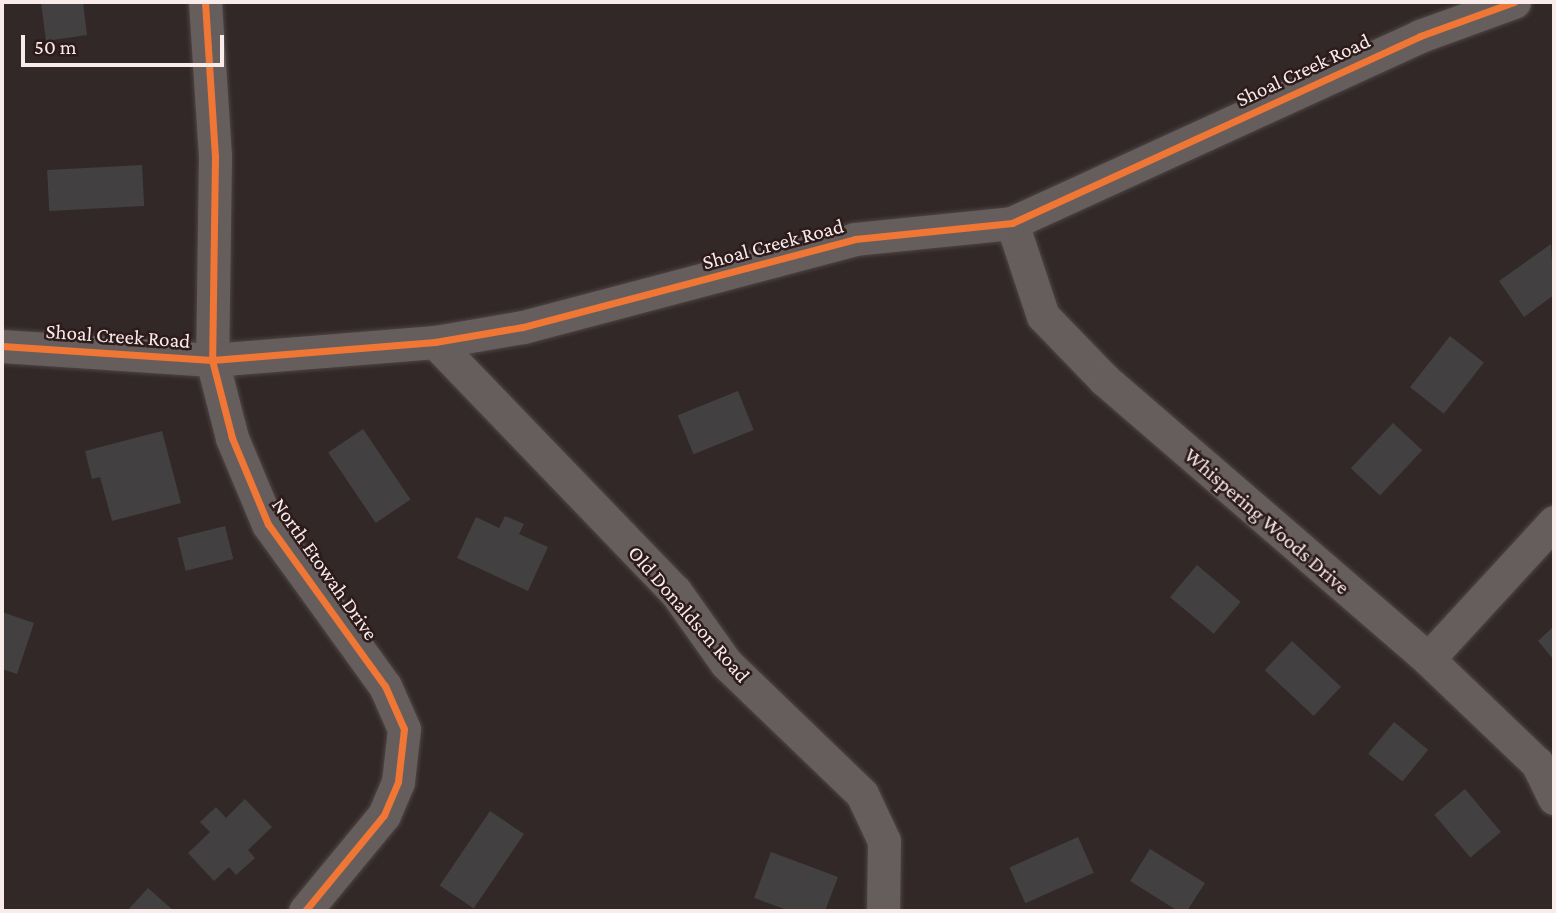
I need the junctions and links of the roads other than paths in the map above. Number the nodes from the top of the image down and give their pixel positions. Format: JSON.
{"nodes":[{"id":1,"x":205,"y":2,"type":"edge"},
{"id":2,"x":1514,"y":2,"type":"edge"},
{"id":3,"x":1012,"y":223,"type":"junction"},
{"id":4,"x":435,"y":342,"type":"junction"},
{"id":5,"x":2,"y":346,"type":"edge"},
{"id":6,"x":212,"y":360,"type":"junction"},
{"id":7,"x":1554,"y":522,"type":"edge"},
{"id":8,"x":1428,"y":659,"type":"junction"},
{"id":9,"x":1554,"y":798,"type":"edge"},
{"id":10,"x":305,"y":911,"type":"edge"},
{"id":11,"x":883,"y":911,"type":"edge"}],
"edges":[{"from":1,"to":6,"type":"street","name":"North Etowah Drive"},
{"from":2,"to":3,"type":"street","name":"Shoal Creek Road"},
{"from":3,"to":4,"type":"street","name":"Shoal Creek Road"},
{"from":3,"to":8,"type":"street","name":"Whispering Woods Drive"},
{"from":4,"to":6,"type":"street","name":"Shoal Creek Road"},
{"from":4,"to":11,"type":"street","name":"Old Donaldson Road"},
{"from":5,"to":6,"type":"street","name":"Shoal Creek Road"},
{"from":6,"to":10,"type":"street","name":"North Etowah Drive"},
{"from":7,"to":8,"type":"street"},
{"from":8,"to":9,"type":"street","name":"Whispering Woods Drive"}]}
